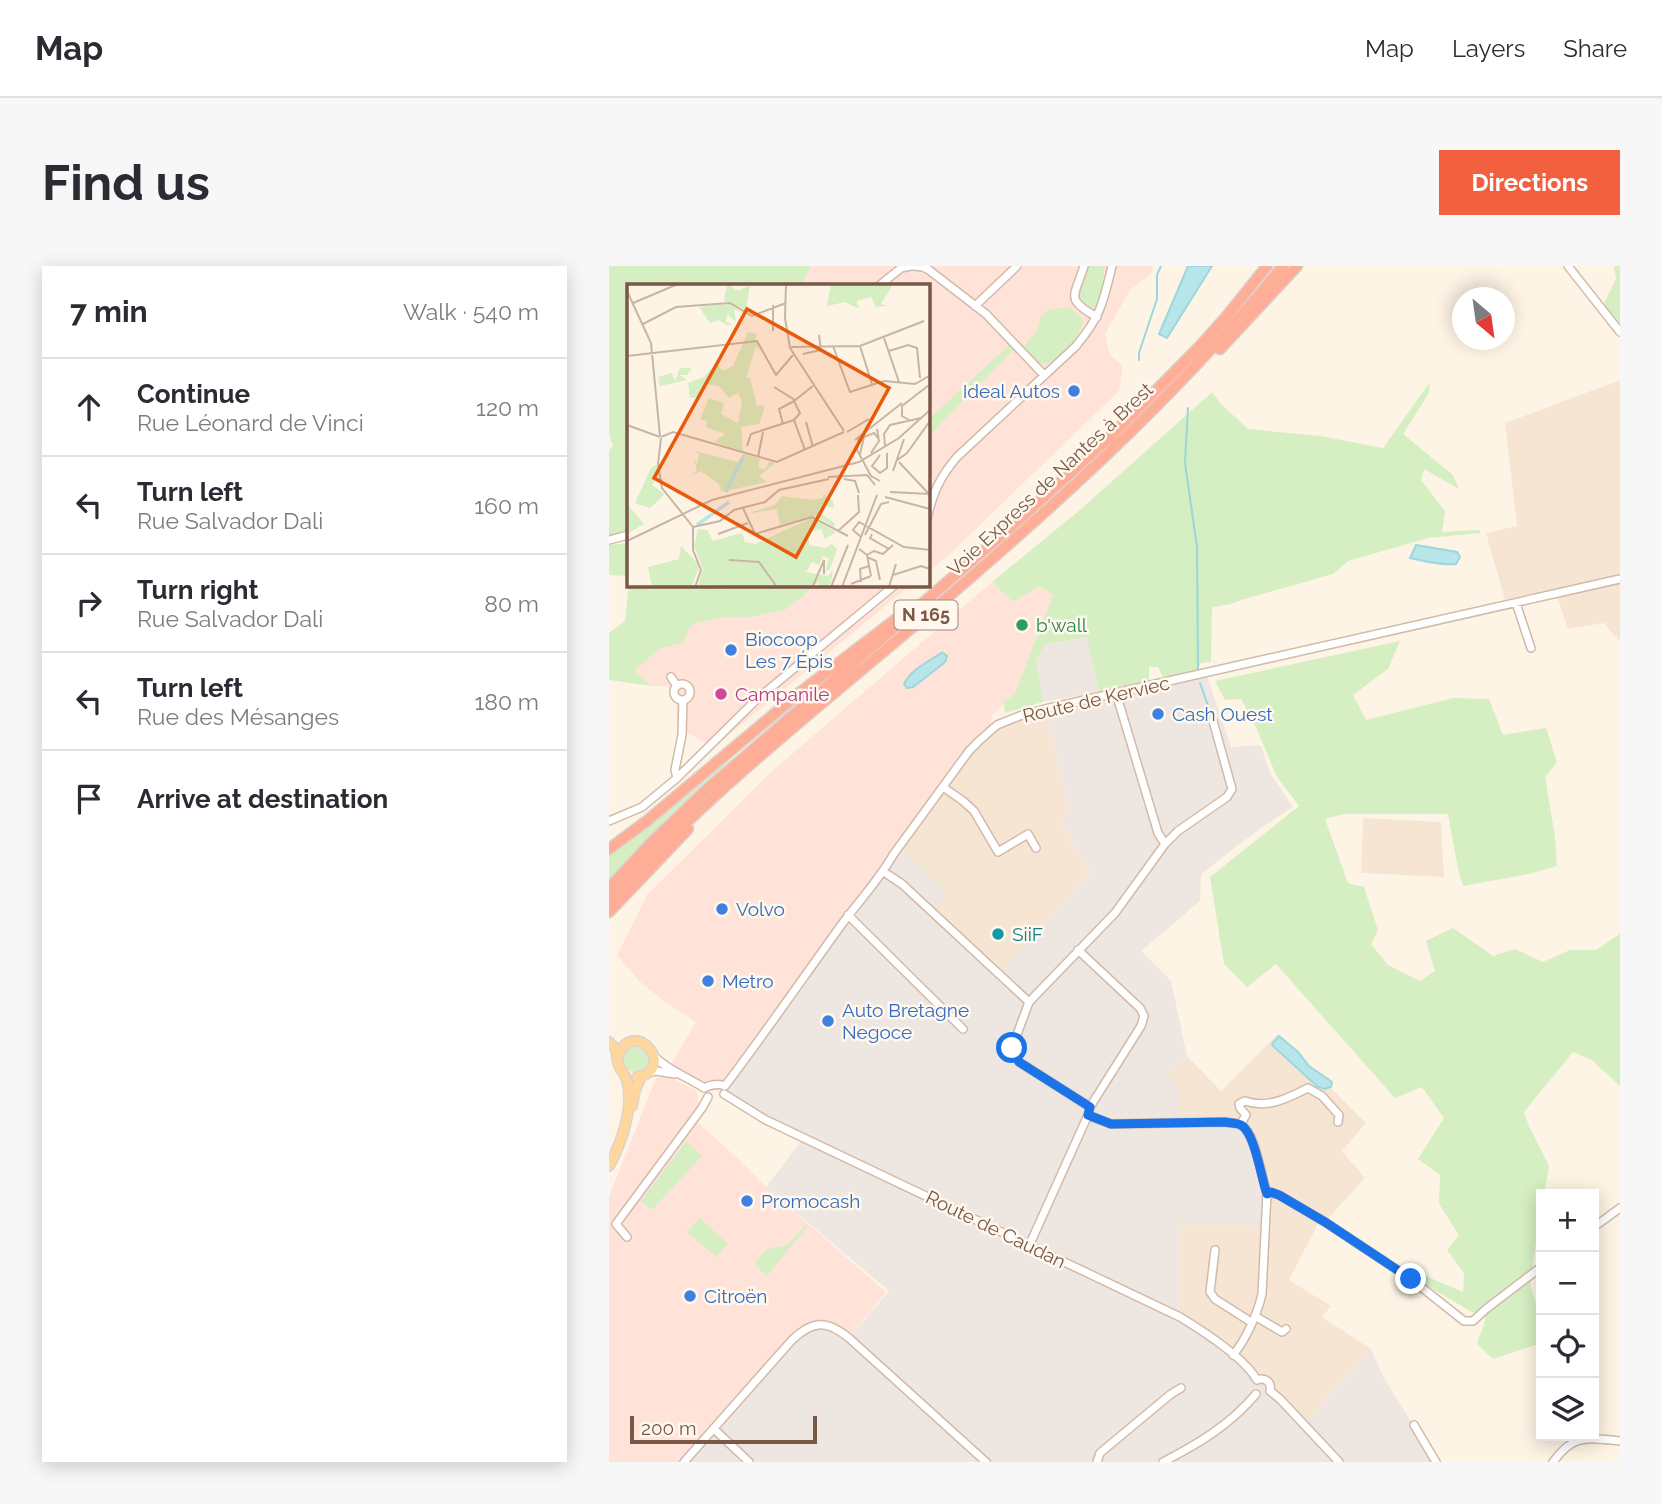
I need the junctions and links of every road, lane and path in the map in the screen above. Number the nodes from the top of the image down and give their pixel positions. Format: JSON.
{"nodes":[{"id":1,"x":912,"y":266,"type":"edge"},
{"id":2,"x":1017,"y":266,"type":"edge"},
{"id":3,"x":1084,"y":266,"type":"edge"},
{"id":4,"x":1112,"y":266,"type":"edge"},
{"id":5,"x":1267,"y":266,"type":"edge"},
{"id":6,"x":1283,"y":266,"type":"edge"},
{"id":7,"x":1297,"y":266,"type":"edge"},
{"id":8,"x":1568,"y":266,"type":"edge"},
{"id":9,"x":881,"y":284,"type":"edge"},
{"id":10,"x":975,"y":306,"type":"junction"},
{"id":11,"x":1097,"y":317,"type":"junction"},
{"id":12,"x":1620,"y":332,"type":"edge"},
{"id":13,"x":1199,"y":362,"type":"junction"},
{"id":14,"x":1044,"y":375,"type":"junction"},
{"id":15,"x":929,"y":511,"type":"edge"},
{"id":16,"x":627,"y":535,"type":"edge"},
{"id":17,"x":609,"y":540,"type":"edge"},
{"id":18,"x":967,"y":566,"type":"junction"},
{"id":19,"x":1620,"y":579,"type":"edge"},
{"id":20,"x":894,"y":586,"type":"edge"},
{"id":21,"x":1516,"y":603,"type":"junction"},
{"id":22,"x":1531,"y":648,"type":"dead end"},
{"id":23,"x":671,"y":677,"type":"dead end"},
{"id":24,"x":677,"y":686,"type":"junction"},
{"id":25,"x":1117,"y":693,"type":"junction"},
{"id":26,"x":683,"y":700,"type":"junction"},
{"id":27,"x":1213,"y":721,"type":"dead end"},
{"id":28,"x":752,"y":762,"type":"junction"},
{"id":29,"x":677,"y":778,"type":"junction"},
{"id":30,"x":943,"y":787,"type":"junction"},
{"id":31,"x":609,"y":821,"type":"edge"},
{"id":32,"x":1165,"y":844,"type":"junction"},
{"id":33,"x":1036,"y":848,"type":"dead end"},
{"id":34,"x":609,"y":849,"type":"edge"},
{"id":35,"x":884,"y":872,"type":"junction"},
{"id":36,"x":609,"y":887,"type":"edge"},
{"id":37,"x":609,"y":902,"type":"edge"},
{"id":38,"x":609,"y":912,"type":"edge"},
{"id":39,"x":848,"y":915,"type":"junction"},
{"id":40,"x":1078,"y":950,"type":"junction"},
{"id":41,"x":1029,"y":1002,"type":"junction"},
{"id":42,"x":964,"y":1029,"type":"dead end"},
{"id":43,"x":609,"y":1042,"type":"edge"},
{"id":44,"x":654,"y":1056,"type":"junction"},
{"id":45,"x":618,"y":1058,"type":"junction"},
{"id":46,"x":624,"y":1073,"type":"junction"},
{"id":47,"x":644,"y":1075,"type":"junction"},
{"id":48,"x":680,"y":1075,"type":"junction"},
{"id":49,"x":706,"y":1087,"type":"junction"},
{"id":50,"x":722,"y":1090,"type":"junction"},
{"id":51,"x":709,"y":1097,"type":"junction"},
{"id":52,"x":1089,"y":1111,"type":"junction"},
{"id":53,"x":1338,"y":1122,"type":"dead end"},
{"id":54,"x":1240,"y":1125,"type":"junction"},
{"id":55,"x":609,"y":1166,"type":"edge"},
{"id":56,"x":609,"y":1173,"type":"edge"},
{"id":57,"x":1267,"y":1194,"type":"junction"},
{"id":58,"x":1620,"y":1208,"type":"edge"},
{"id":59,"x":1599,"y":1223,"type":"edge"},
{"id":60,"x":627,"y":1237,"type":"dead end"},
{"id":61,"x":1029,"y":1246,"type":"junction"},
{"id":62,"x":1215,"y":1250,"type":"dead end"},
{"id":63,"x":1536,"y":1271,"type":"edge"},
{"id":64,"x":1253,"y":1319,"type":"junction"},
{"id":65,"x":1286,"y":1329,"type":"dead end"},
{"id":66,"x":1233,"y":1354,"type":"junction"},
{"id":67,"x":1257,"y":1380,"type":"junction"},
{"id":68,"x":1181,"y":1388,"type":"dead end"},
{"id":69,"x":1270,"y":1391,"type":"junction"},
{"id":70,"x":1256,"y":1394,"type":"junction"},
{"id":71,"x":1414,"y":1425,"type":"dead end"},
{"id":72,"x":714,"y":1429,"type":"junction"},
{"id":73,"x":1620,"y":1441,"type":"edge"},
{"id":74,"x":684,"y":1462,"type":"edge"},
{"id":75,"x":749,"y":1462,"type":"edge"},
{"id":76,"x":986,"y":1462,"type":"edge"},
{"id":77,"x":1097,"y":1462,"type":"edge"},
{"id":78,"x":1163,"y":1462,"type":"edge"},
{"id":79,"x":1339,"y":1462,"type":"edge"},
{"id":80,"x":1436,"y":1462,"type":"edge"},
{"id":81,"x":1552,"y":1462,"type":"edge"}],
"edges":[{"from":1,"to":9,"type":"street"},
{"from":1,"to":10,"type":"street"},
{"from":2,"to":10,"type":"street"},
{"from":3,"to":11,"type":"street"},
{"from":4,"to":11,"type":"street"},
{"from":5,"to":18,"type":"highway","name":"Voie Express de Nantes à Brest","number":"N 165"},
{"from":6,"to":13,"type":"highway","name":"Voie Express de Nantes à Brest","number":"N 165"},
{"from":7,"to":13,"type":"highway"},
{"from":8,"to":12,"type":"street"},
{"from":10,"to":14,"type":"street"},
{"from":11,"to":14,"type":"street"},
{"from":13,"to":28,"type":"highway","name":"Voie Express de Nantes à Brest","number":"N 165"},
{"from":14,"to":15,"type":"street"},
{"from":16,"to":17,"type":"street"},
{"from":18,"to":34,"type":"highway"},
{"from":18,"to":36,"type":"highway","name":"Voie Express de Nantes à Brest","number":"N 165"},
{"from":19,"to":21,"type":"street","name":"Route de Kerviec"},
{"from":20,"to":29,"type":"street"},
{"from":21,"to":22,"type":"street"},
{"from":21,"to":25,"type":"street","name":"Route de Kerviec"},
{"from":23,"to":24,"type":"street"},
{"from":24,"to":26,"type":"street"},
{"from":24,"to":26,"type":"street"},
{"from":25,"to":30,"type":"street","name":"Route de Kerviec"},
{"from":25,"to":32,"type":"street"},
{"from":26,"to":29,"type":"street"},
{"from":27,"to":32,"type":"street"},
{"from":28,"to":37,"type":"highway","name":"Voie Express de Nantes à Brest","number":"N 165"},
{"from":28,"to":38,"type":"highway","number":"N 165"},
{"from":29,"to":31,"type":"street"},
{"from":30,"to":33,"type":"street"},
{"from":30,"to":35,"type":"street","name":"Route de Kerviec"},
{"from":32,"to":40,"type":"street"},
{"from":35,"to":39,"type":"street","name":"Route de Kerviec"},
{"from":35,"to":41,"type":"street"},
{"from":39,"to":42,"type":"street"},
{"from":39,"to":50,"type":"street","name":"Route de Kerviec"},
{"from":40,"to":41,"type":"street"},
{"from":40,"to":52,"type":"street"},
{"from":41,"to":52,"type":"street"},
{"from":43,"to":45,"type":"main road"},
{"from":44,"to":45,"type":"main road"},
{"from":44,"to":47,"type":"main road"},
{"from":44,"to":48,"type":"street"},
{"from":45,"to":46,"type":"main road"},
{"from":46,"to":47,"type":"main road"},
{"from":46,"to":55,"type":"main road"},
{"from":47,"to":48,"type":"street"},
{"from":47,"to":56,"type":"main road"},
{"from":48,"to":49,"type":"street"},
{"from":49,"to":50,"type":"street"},
{"from":49,"to":51,"type":"street"},
{"from":50,"to":51,"type":"street"},
{"from":50,"to":61,"type":"street","name":"Route de Caudan"},
{"from":51,"to":60,"type":"street"},
{"from":52,"to":54,"type":"street"},
{"from":52,"to":61,"type":"street"},
{"from":53,"to":54,"type":"street"},
{"from":54,"to":57,"type":"street"},
{"from":57,"to":63,"type":"street"},
{"from":57,"to":64,"type":"street"},
{"from":58,"to":59,"type":"street"},
{"from":61,"to":66,"type":"street","name":"Route de Caudan"},
{"from":62,"to":64,"type":"street"},
{"from":64,"to":65,"type":"street"},
{"from":64,"to":66,"type":"street"},
{"from":66,"to":67,"type":"street","name":"Route de Caudan"},
{"from":67,"to":69,"type":"street","name":"Route de Caudan"},
{"from":67,"to":70,"type":"street"},
{"from":68,"to":77,"type":"street"},
{"from":69,"to":70,"type":"street"},
{"from":69,"to":79,"type":"street","name":"Route de Caudan"},
{"from":70,"to":78,"type":"street"},
{"from":71,"to":80,"type":"street"},
{"from":72,"to":74,"type":"street"},
{"from":72,"to":75,"type":"street"},
{"from":72,"to":76,"type":"street"},
{"from":73,"to":81,"type":"street"}]}
